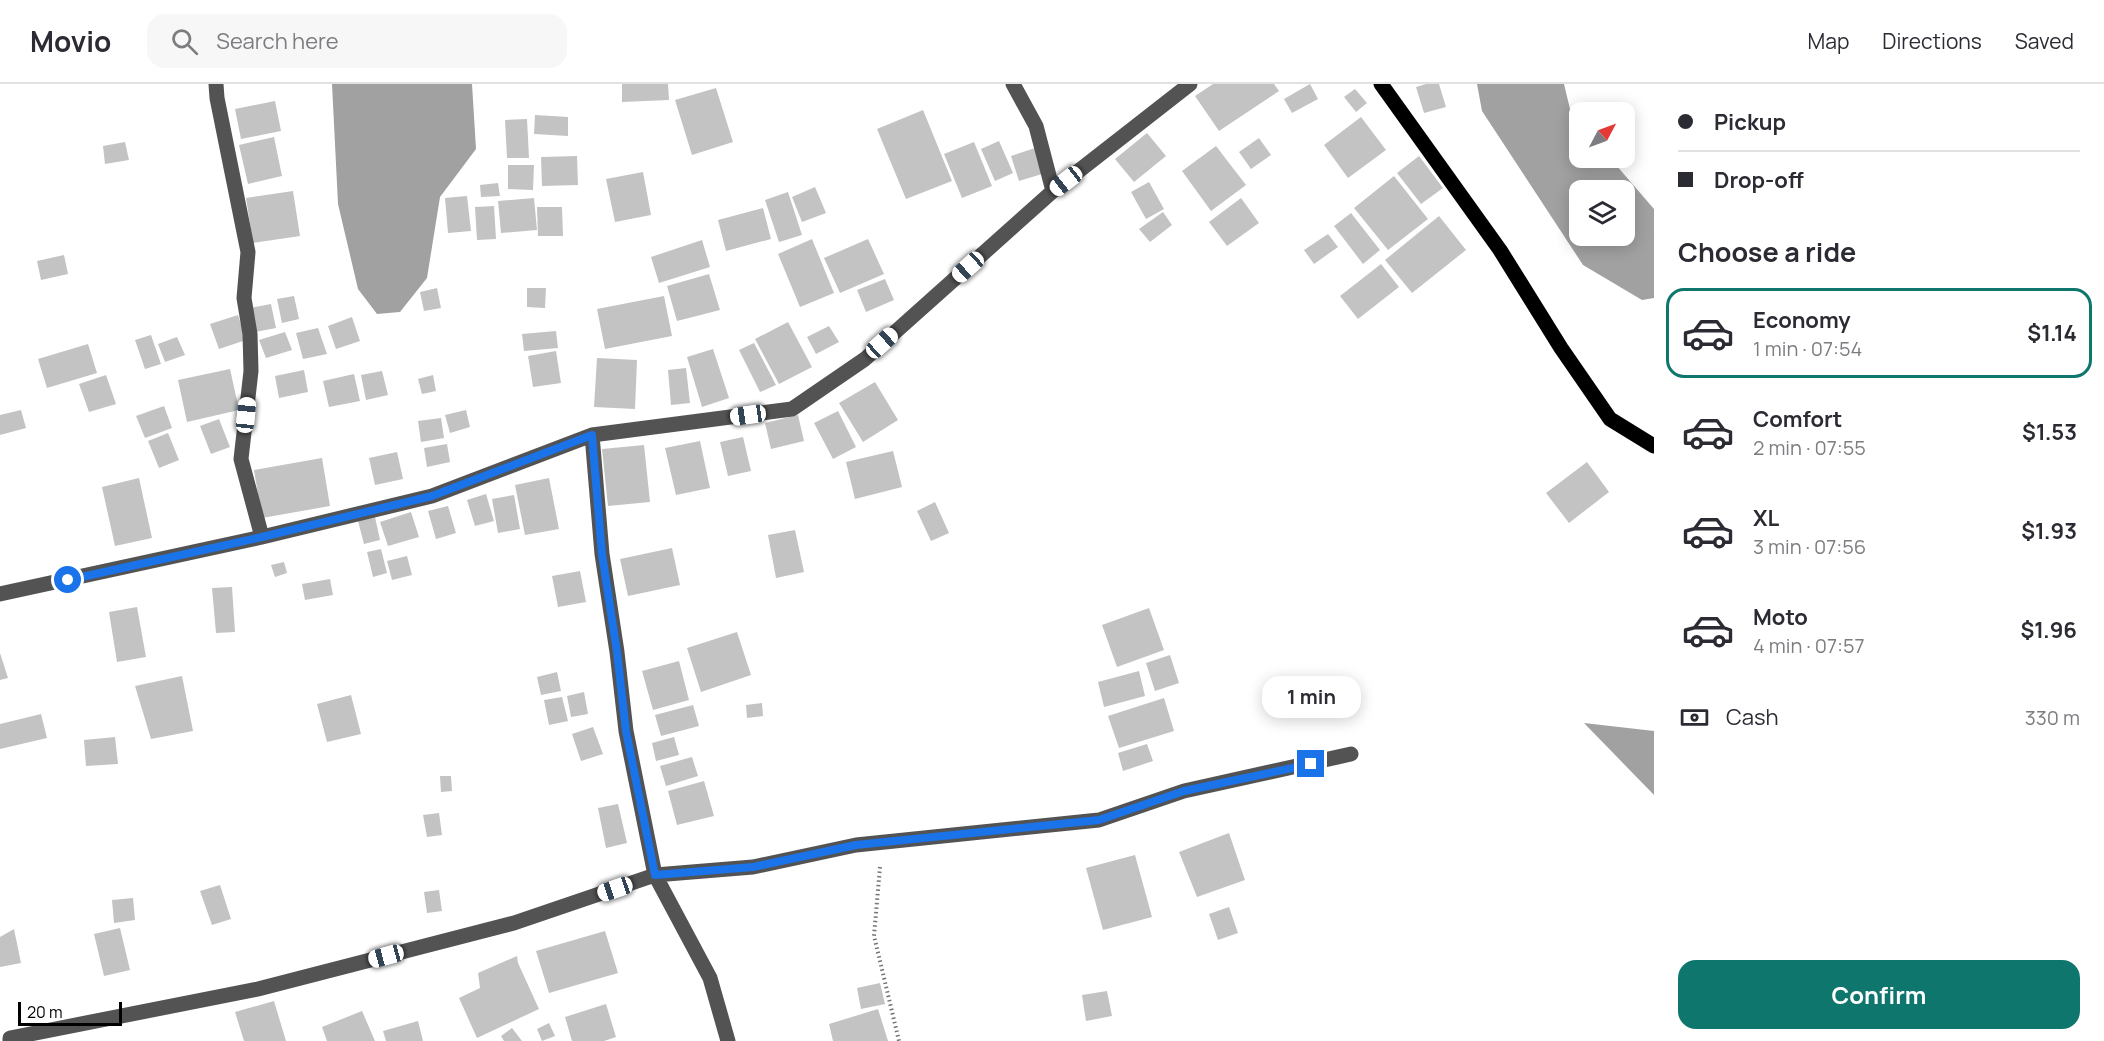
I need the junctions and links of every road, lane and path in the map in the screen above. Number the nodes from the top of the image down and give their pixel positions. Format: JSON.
{"nodes":[{"id":1,"x":216,"y":84,"type":"edge"},
{"id":2,"x":1013,"y":84,"type":"edge"},
{"id":3,"x":1190,"y":84,"type":"edge"},
{"id":4,"x":1381,"y":84,"type":"edge"},
{"id":5,"x":1053,"y":191,"type":"junction"},
{"id":6,"x":592,"y":435,"type":"junction"},
{"id":7,"x":1654,"y":446,"type":"edge"},
{"id":8,"x":262,"y":537,"type":"junction"},
{"id":9,"x":0,"y":594,"type":"edge"},
{"id":10,"x":1352,"y":754,"type":"dead end"},
{"id":11,"x":882,"y":842,"type":"junction"},
{"id":12,"x":655,"y":875,"type":"junction"},
{"id":13,"x":10,"y":1041,"type":"edge"},
{"id":14,"x":728,"y":1041,"type":"edge"},
{"id":15,"x":899,"y":1041,"type":"edge"}],
"edges":[{"from":1,"to":8,"type":"street"},
{"from":2,"to":5,"type":"street"},
{"from":3,"to":5,"type":"street"},
{"from":4,"to":7,"type":"main road"},
{"from":5,"to":6,"type":"street"},
{"from":6,"to":8,"type":"street"},
{"from":6,"to":12,"type":"street"},
{"from":8,"to":9,"type":"street"},
{"from":10,"to":11,"type":"street"},
{"from":11,"to":12,"type":"street"},
{"from":11,"to":15,"type":"path"},
{"from":12,"to":13,"type":"street"},
{"from":12,"to":14,"type":"street"}]}
